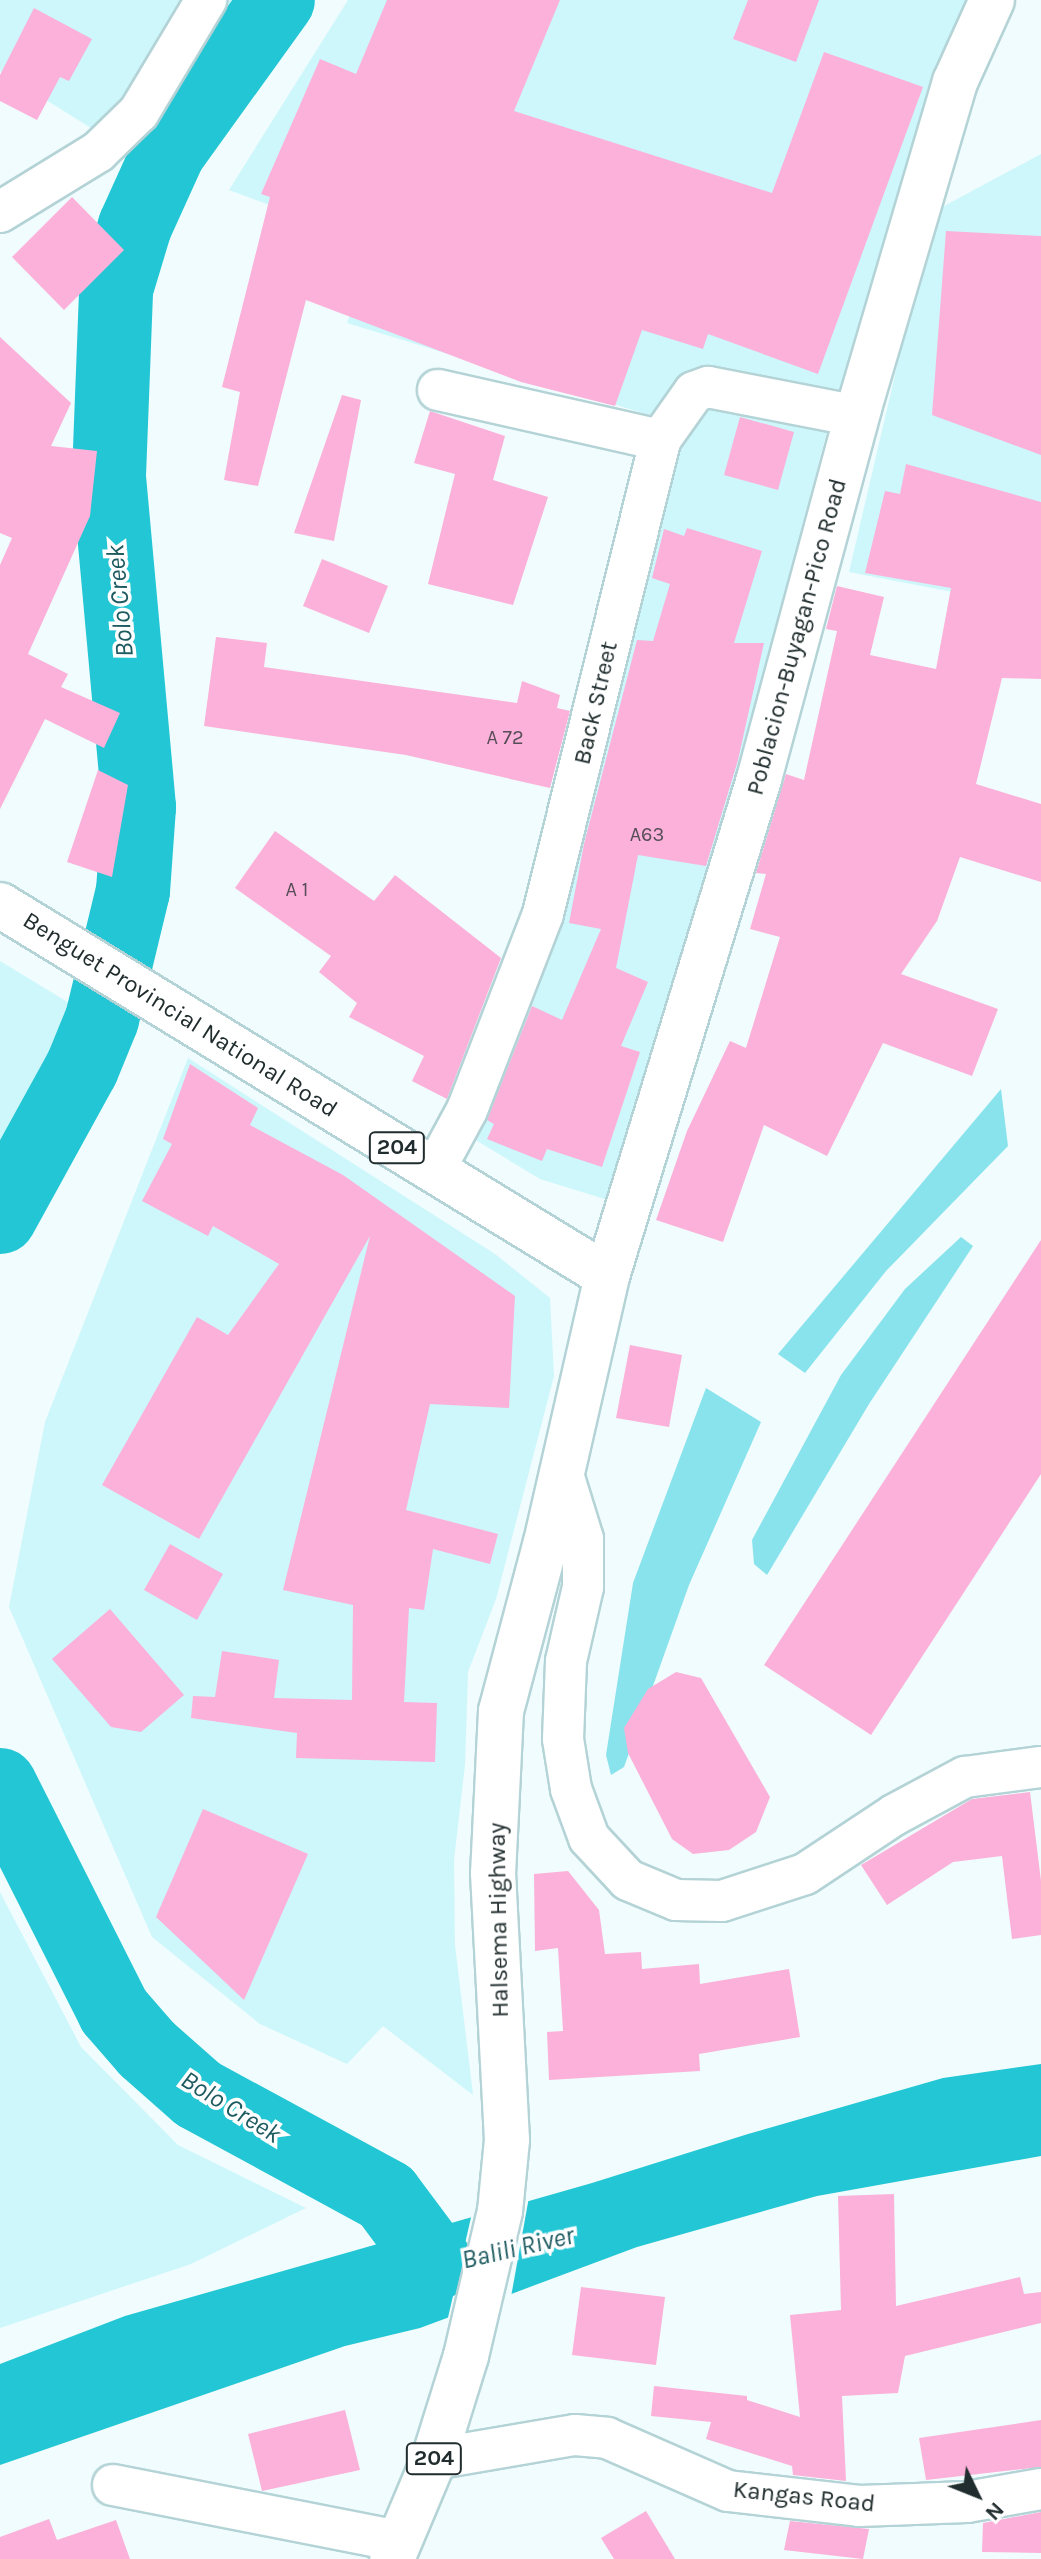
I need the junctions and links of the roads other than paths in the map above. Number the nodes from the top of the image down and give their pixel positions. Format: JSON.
{"nodes":[{"id":1,"x":206,"y":0,"type":"edge"},
{"id":2,"x":992,"y":0,"type":"edge"},
{"id":3,"x":0,"y":212,"type":"edge"},
{"id":4,"x":438,"y":390,"type":"dead end"},
{"id":5,"x":857,"y":416,"type":"junction"},
{"id":6,"x":660,"y":440,"type":"junction"},
{"id":7,"x":0,"y":905,"type":"edge"},
{"id":8,"x":434,"y":1171,"type":"junction"},
{"id":9,"x":607,"y":1276,"type":"junction"},
{"id":10,"x":562,"y":1471,"type":"junction"},
{"id":11,"x":1041,"y":1767,"type":"edge"},
{"id":12,"x":434,"y":2459,"type":"junction"},
{"id":13,"x":113,"y":2485,"type":"dead end"},
{"id":14,"x":1041,"y":2489,"type":"edge"},
{"id":15,"x":395,"y":2550,"type":"edge"}],
"edges":[{"from":1,"to":3,"type":"street"},
{"from":2,"to":5,"type":"main road","name":"Poblacion-Buyagan-Pico Road"},
{"from":4,"to":6,"type":"street"},
{"from":5,"to":6,"type":"street","name":"Back Street"},
{"from":5,"to":9,"type":"main road","name":"Poblacion-Buyagan-Pico Road"},
{"from":6,"to":8,"type":"street","name":"Back Street"},
{"from":7,"to":8,"type":"main road","name":"Benguet Provincial National Road","number":"204"},
{"from":8,"to":9,"type":"main road","name":"Benguet Provincial National Road","number":"204"},
{"from":9,"to":10,"type":"main road","name":"Halsema Highway","number":"204"},
{"from":10,"to":11,"type":"street"},
{"from":10,"to":12,"type":"main road","name":"Halsema Highway","number":"204"},
{"from":12,"to":14,"type":"street","name":"Kangas Road"},
{"from":12,"to":15,"type":"main road","name":"Halsema Highway","number":"204"},
{"from":13,"to":15,"type":"street"}]}
